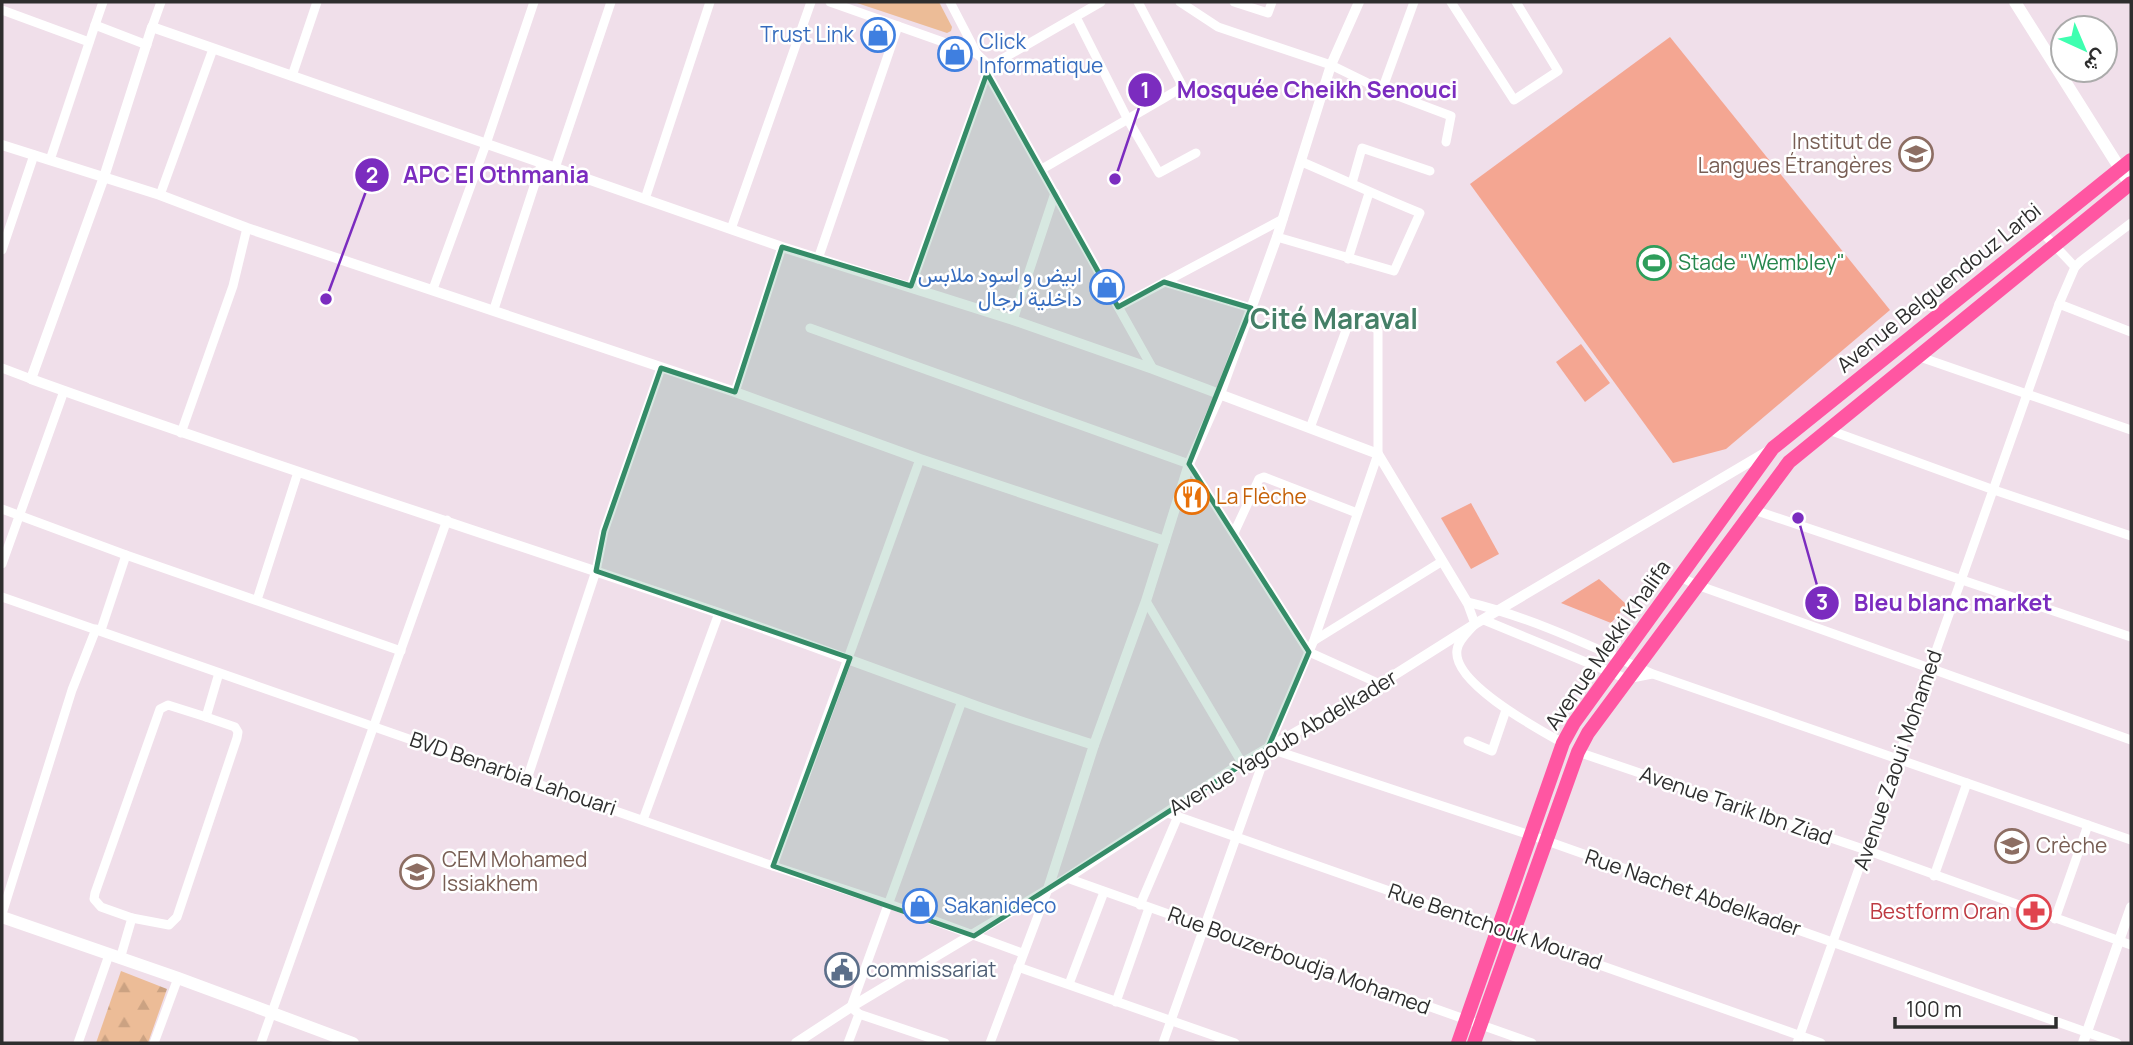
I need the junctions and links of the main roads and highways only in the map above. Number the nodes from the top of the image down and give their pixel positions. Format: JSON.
{"nodes":[{"id":1,"x":2015,"y":2,"type":"edge"},
{"id":2,"x":2126,"y":164,"type":"edge"},
{"id":3,"x":2131,"y":185,"type":"edge"},
{"id":4,"x":1773,"y":448,"type":"joint"},
{"id":5,"x":2,"y":916,"type":"edge"},
{"id":6,"x":352,"y":1043,"type":"edge"},
{"id":7,"x":1458,"y":1043,"type":"edge"},
{"id":8,"x":1474,"y":1043,"type":"edge"}],
"edges":[{"from":1,"to":2,"type":"main road"},
{"from":2,"to":3,"type":"main road"},
{"from":2,"to":4,"type":"main road","name":"Avenue Belguendouz Larbi"},
{"from":3,"to":8,"type":"main road","name":"Avenue Mekki Khalifa"},
{"from":4,"to":7,"type":"main road","name":"Avenue Mekki Khalifa"},
{"from":5,"to":6,"type":"main road"}]}
